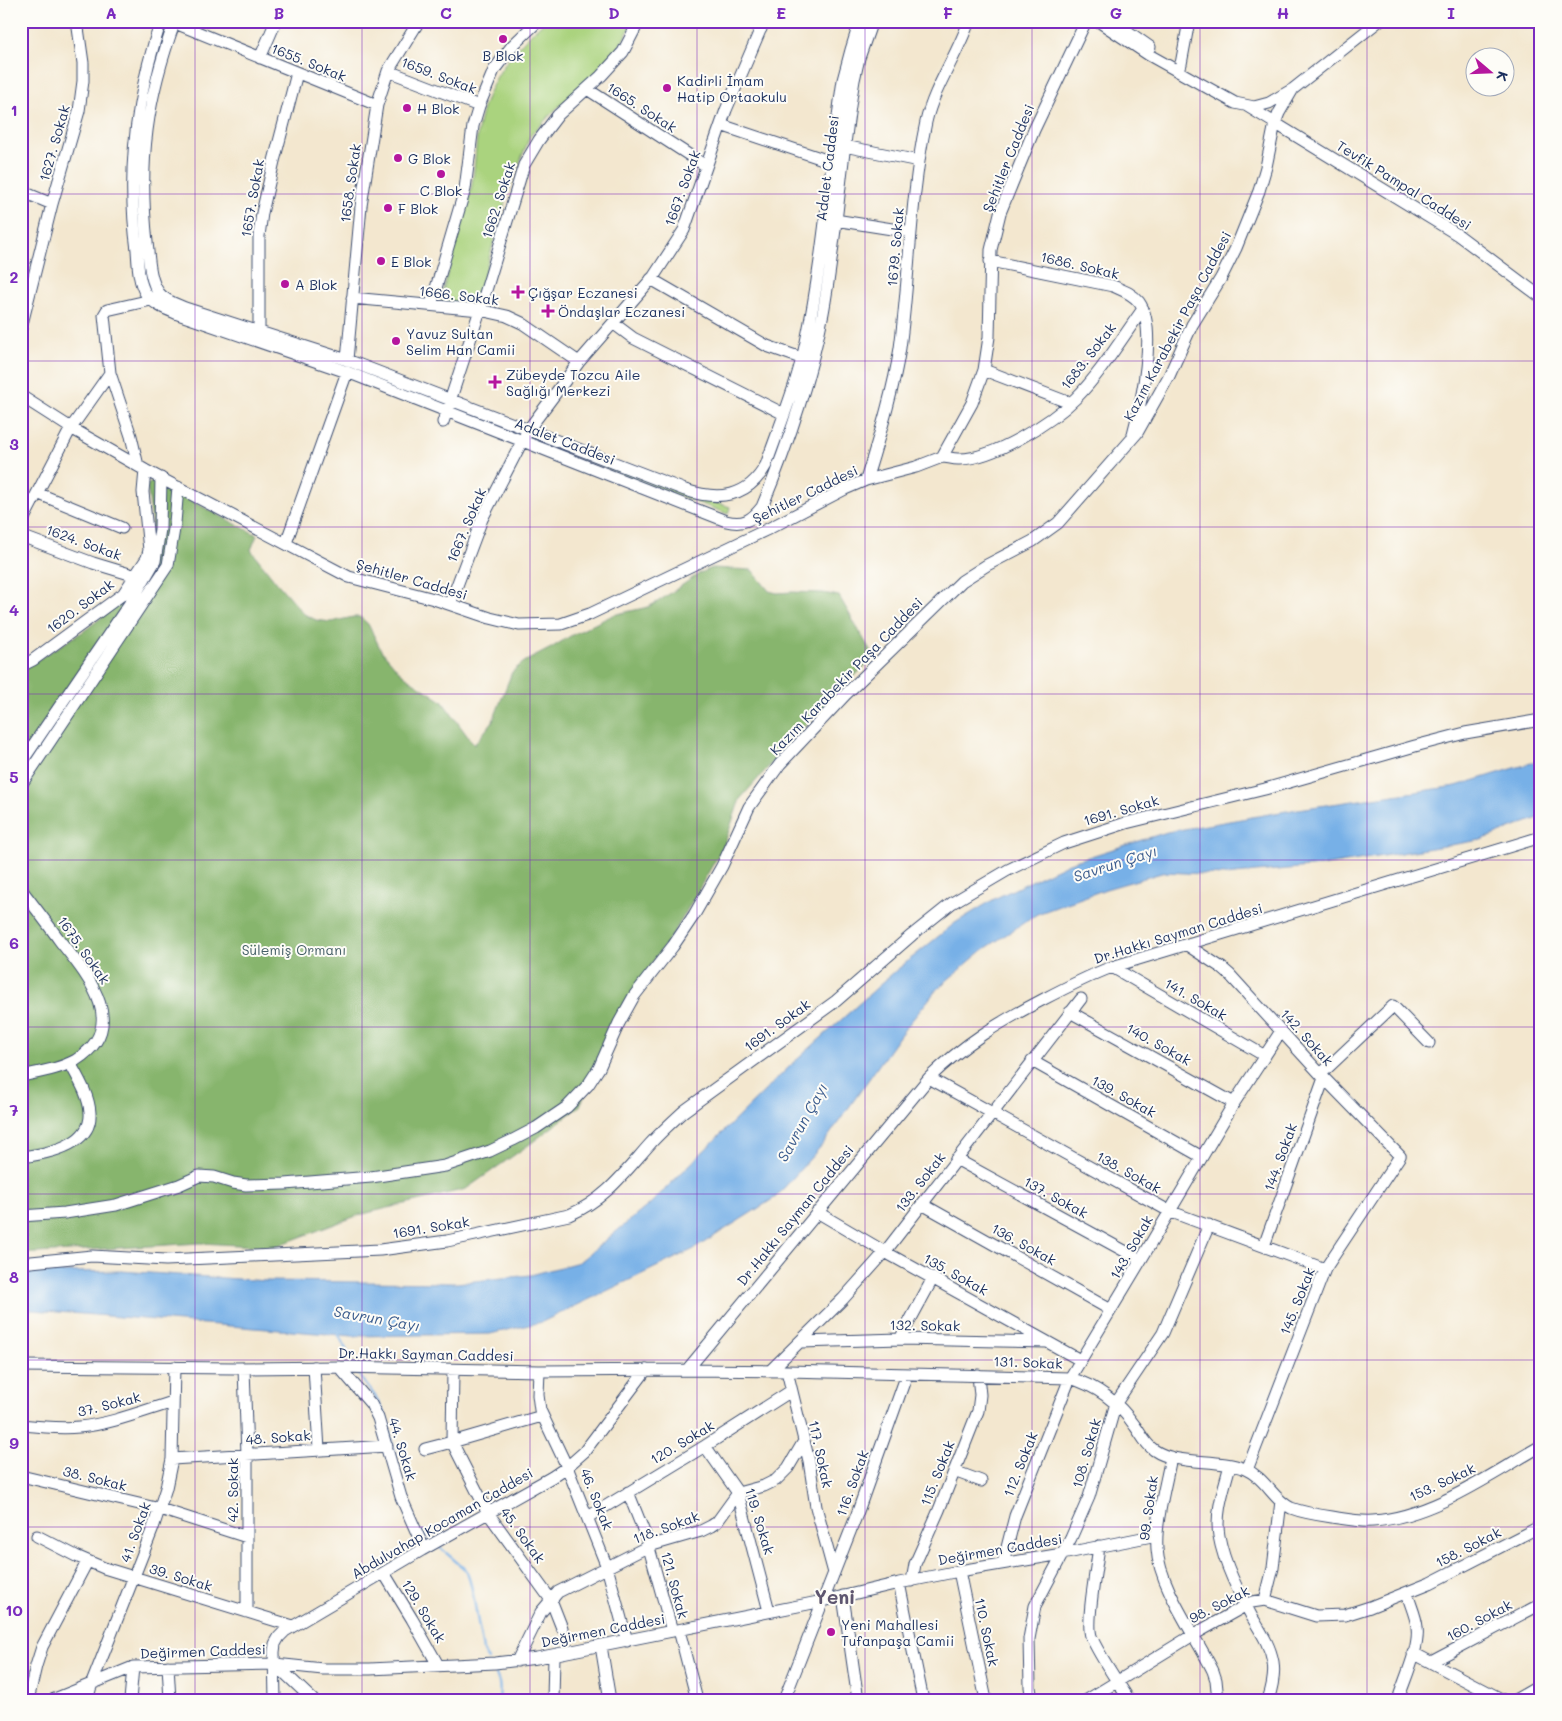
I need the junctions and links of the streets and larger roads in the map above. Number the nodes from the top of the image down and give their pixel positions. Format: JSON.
{"nodes":[{"id":1,"x":77,"y":21,"type":"edge"},
{"id":2,"x":276,"y":21,"type":"edge"},
{"id":3,"x":419,"y":21,"type":"edge"},
{"id":4,"x":538,"y":21,"type":"edge"},
{"id":5,"x":639,"y":21,"type":"edge"},
{"id":6,"x":749,"y":21,"type":"edge"},
{"id":7,"x":860,"y":21,"type":"edge"},
{"id":8,"x":872,"y":21,"type":"edge"},
{"id":9,"x":968,"y":21,"type":"edge"},
{"id":10,"x":1086,"y":21,"type":"edge"},
{"id":11,"x":1098,"y":21,"type":"edge"},
{"id":12,"x":1113,"y":21,"type":"edge"},
{"id":13,"x":1189,"y":21,"type":"edge"},
{"id":14,"x":1379,"y":21,"type":"edge"},
{"id":15,"x":158,"y":22,"type":"edge"},
{"id":16,"x":175,"y":22,"type":"edge"},
{"id":17,"x":762,"y":25,"type":"edge"},
{"id":18,"x":260,"y":58,"type":"junction"},
{"id":19,"x":1181,"y":64,"type":"junction"},
{"id":20,"x":388,"y":71,"type":"junction"},
{"id":21,"x":297,"y":73,"type":"junction"},
{"id":22,"x":587,"y":89,"type":"junction"},
{"id":23,"x":1292,"y":89,"type":"junction"},
{"id":24,"x":377,"y":105,"type":"junction"},
{"id":25,"x":478,"y":106,"type":"junction"},
{"id":26,"x":1247,"y":106,"type":"junction"},
{"id":27,"x":1262,"y":106,"type":"junction"},
{"id":28,"x":1275,"y":123,"type":"junction"},
{"id":29,"x":721,"y":125,"type":"junction"},
{"id":30,"x":844,"y":146,"type":"junction"},
{"id":31,"x":919,"y":161,"type":"junction"},
{"id":32,"x":832,"y":162,"type":"junction"},
{"id":33,"x":706,"y":166,"type":"junction"},
{"id":34,"x":21,"y":191,"type":"edge"},
{"id":35,"x":52,"y":204,"type":"junction"},
{"id":36,"x":836,"y":220,"type":"junction"},
{"id":37,"x":911,"y":232,"type":"junction"},
{"id":38,"x":990,"y":261,"type":"junction"},
{"id":39,"x":651,"y":280,"type":"junction"},
{"id":40,"x":1541,"y":297,"type":"edge"},
{"id":41,"x":352,"y":298,"type":"junction"},
{"id":42,"x":151,"y":300,"type":"junction"},
{"id":43,"x":431,"y":306,"type":"junction"},
{"id":44,"x":1143,"y":309,"type":"junction"},
{"id":45,"x":480,"y":310,"type":"junction"},
{"id":46,"x":613,"y":323,"type":"junction"},
{"id":47,"x":21,"y":328,"type":"edge"},
{"id":48,"x":259,"y":332,"type":"junction"},
{"id":49,"x":801,"y":358,"type":"junction"},
{"id":50,"x":579,"y":362,"type":"junction"},
{"id":51,"x":347,"y":366,"type":"junction"},
{"id":52,"x":984,"y":370,"type":"junction"},
{"id":53,"x":110,"y":373,"type":"junction"},
{"id":54,"x":21,"y":396,"type":"edge"},
{"id":55,"x":1070,"y":403,"type":"junction"},
{"id":56,"x":446,"y":411,"type":"junction"},
{"id":57,"x":784,"y":414,"type":"junction"},
{"id":58,"x":71,"y":428,"type":"junction"},
{"id":59,"x":525,"y":435,"type":"junction"},
{"id":60,"x":1132,"y":439,"type":"junction"},
{"id":61,"x":942,"y":457,"type":"junction"},
{"id":62,"x":141,"y":468,"type":"junction"},
{"id":63,"x":161,"y":478,"type":"junction"},
{"id":64,"x":866,"y":480,"type":"junction"},
{"id":65,"x":178,"y":488,"type":"junction"},
{"id":66,"x":37,"y":493,"type":"junction"},
{"id":67,"x":21,"y":524,"type":"edge"},
{"id":68,"x":122,"y":528,"type":"dead end"},
{"id":69,"x":21,"y":536,"type":"edge"},
{"id":70,"x":282,"y":541,"type":"junction"},
{"id":71,"x":136,"y":576,"type":"junction"},
{"id":72,"x":450,"y":604,"type":"junction"},
{"id":73,"x":21,"y":666,"type":"edge"},
{"id":74,"x":1541,"y":720,"type":"edge"},
{"id":75,"x":21,"y":763,"type":"edge"},
{"id":76,"x":21,"y":785,"type":"edge"},
{"id":77,"x":1541,"y":837,"type":"edge"},
{"id":78,"x":21,"y":889,"type":"edge"},
{"id":79,"x":1186,"y":945,"type":"junction"},
{"id":80,"x":1112,"y":967,"type":"junction"},
{"id":81,"x":1081,"y":999,"type":"dead end"},
{"id":82,"x":1070,"y":1012,"type":"junction"},
{"id":83,"x":1282,"y":1030,"type":"junction"},
{"id":84,"x":1428,"y":1044,"type":"dead end"},
{"id":85,"x":1265,"y":1056,"type":"junction"},
{"id":86,"x":1032,"y":1061,"type":"junction"},
{"id":87,"x":70,"y":1063,"type":"junction"},
{"id":88,"x":21,"y":1076,"type":"edge"},
{"id":89,"x":1322,"y":1076,"type":"junction"},
{"id":90,"x":929,"y":1078,"type":"junction"},
{"id":91,"x":1234,"y":1103,"type":"junction"},
{"id":92,"x":992,"y":1113,"type":"junction"},
{"id":93,"x":1202,"y":1156,"type":"junction"},
{"id":94,"x":1400,"y":1156,"type":"joint"},
{"id":95,"x":21,"y":1157,"type":"edge"},
{"id":96,"x":956,"y":1159,"type":"junction"},
{"id":97,"x":922,"y":1204,"type":"junction"},
{"id":98,"x":1169,"y":1211,"type":"junction"},
{"id":99,"x":817,"y":1212,"type":"junction"},
{"id":100,"x":21,"y":1216,"type":"edge"},
{"id":101,"x":1209,"y":1226,"type":"junction"},
{"id":102,"x":1264,"y":1246,"type":"junction"},
{"id":103,"x":885,"y":1252,"type":"junction"},
{"id":104,"x":1141,"y":1260,"type":"junction"},
{"id":105,"x":21,"y":1263,"type":"edge"},
{"id":106,"x":1326,"y":1269,"type":"junction"},
{"id":107,"x":933,"y":1278,"type":"junction"},
{"id":108,"x":1111,"y":1310,"type":"junction"},
{"id":109,"x":900,"y":1339,"type":"junction"},
{"id":110,"x":801,"y":1342,"type":"junction"},
{"id":111,"x":1048,"y":1342,"type":"junction"},
{"id":112,"x":1080,"y":1360,"type":"junction"},
{"id":113,"x":21,"y":1366,"type":"edge"},
{"id":114,"x":174,"y":1367,"type":"junction"},
{"id":115,"x":314,"y":1367,"type":"junction"},
{"id":116,"x":339,"y":1367,"type":"junction"},
{"id":117,"x":244,"y":1368,"type":"junction"},
{"id":118,"x":453,"y":1370,"type":"junction"},
{"id":119,"x":646,"y":1370,"type":"junction"},
{"id":120,"x":687,"y":1370,"type":"junction"},
{"id":121,"x":539,"y":1371,"type":"junction"},
{"id":122,"x":770,"y":1371,"type":"junction"},
{"id":123,"x":786,"y":1371,"type":"junction"},
{"id":124,"x":907,"y":1374,"type":"junction"},
{"id":125,"x":978,"y":1375,"type":"junction"},
{"id":126,"x":1070,"y":1378,"type":"junction"},
{"id":127,"x":790,"y":1391,"type":"junction"},
{"id":128,"x":173,"y":1402,"type":"junction"},
{"id":129,"x":1116,"y":1403,"type":"junction"},
{"id":130,"x":542,"y":1416,"type":"junction"},
{"id":131,"x":21,"y":1425,"type":"edge"},
{"id":132,"x":804,"y":1441,"type":"junction"},
{"id":133,"x":452,"y":1442,"type":"junction"},
{"id":134,"x":387,"y":1446,"type":"junction"},
{"id":135,"x":705,"y":1446,"type":"junction"},
{"id":136,"x":1541,"y":1446,"type":"edge"},
{"id":137,"x":425,"y":1449,"type":"dead end"},
{"id":138,"x":318,"y":1450,"type":"junction"},
{"id":139,"x":247,"y":1454,"type":"junction"},
{"id":140,"x":1170,"y":1457,"type":"junction"},
{"id":141,"x":172,"y":1459,"type":"junction"},
{"id":142,"x":1230,"y":1465,"type":"junction"},
{"id":143,"x":567,"y":1467,"type":"junction"},
{"id":144,"x":1246,"y":1470,"type":"junction"},
{"id":145,"x":954,"y":1471,"type":"junction"},
{"id":146,"x":21,"y":1476,"type":"edge"},
{"id":147,"x":981,"y":1481,"type":"dead end"},
{"id":148,"x":628,"y":1492,"type":"junction"},
{"id":149,"x":738,"y":1493,"type":"junction"},
{"id":150,"x":1281,"y":1501,"type":"junction"},
{"id":151,"x":160,"y":1509,"type":"junction"},
{"id":152,"x":488,"y":1513,"type":"junction"},
{"id":153,"x":588,"y":1517,"type":"junction"},
{"id":154,"x":1349,"y":1520,"type":"joint"},
{"id":155,"x":1541,"y":1526,"type":"edge"},
{"id":156,"x":1157,"y":1535,"type":"junction"},
{"id":157,"x":37,"y":1536,"type":"dead end"},
{"id":158,"x":247,"y":1537,"type":"junction"},
{"id":159,"x":649,"y":1546,"type":"junction"},
{"id":160,"x":1099,"y":1546,"type":"junction"},
{"id":161,"x":424,"y":1548,"type":"junction"},
{"id":162,"x":1062,"y":1554,"type":"junction"},
{"id":163,"x":87,"y":1562,"type":"junction"},
{"id":164,"x":1003,"y":1563,"type":"junction"},
{"id":165,"x":607,"y":1567,"type":"junction"},
{"id":166,"x":958,"y":1571,"type":"junction"},
{"id":167,"x":384,"y":1573,"type":"junction"},
{"id":168,"x":834,"y":1573,"type":"junction"},
{"id":169,"x":134,"y":1578,"type":"junction"},
{"id":170,"x":912,"y":1580,"type":"junction"},
{"id":171,"x":899,"y":1583,"type":"junction"},
{"id":172,"x":1407,"y":1593,"type":"junction"},
{"id":173,"x":843,"y":1596,"type":"junction"},
{"id":174,"x":551,"y":1600,"type":"junction"},
{"id":175,"x":1266,"y":1600,"type":"junction"},
{"id":176,"x":823,"y":1601,"type":"junction"},
{"id":177,"x":1541,"y":1604,"type":"edge"},
{"id":178,"x":1246,"y":1605,"type":"junction"},
{"id":179,"x":769,"y":1611,"type":"junction"},
{"id":180,"x":247,"y":1612,"type":"junction"},
{"id":181,"x":293,"y":1626,"type":"junction"},
{"id":182,"x":562,"y":1628,"type":"dead end"},
{"id":183,"x":676,"y":1630,"type":"junction"},
{"id":184,"x":1193,"y":1635,"type":"junction"},
{"id":185,"x":627,"y":1641,"type":"junction"},
{"id":186,"x":601,"y":1646,"type":"junction"},
{"id":187,"x":1413,"y":1653,"type":"junction"},
{"id":188,"x":554,"y":1656,"type":"junction"},
{"id":189,"x":517,"y":1660,"type":"junction"},
{"id":190,"x":1431,"y":1662,"type":"junction"},
{"id":191,"x":275,"y":1664,"type":"junction"},
{"id":192,"x":438,"y":1665,"type":"junction"},
{"id":193,"x":168,"y":1666,"type":"junction"},
{"id":194,"x":133,"y":1667,"type":"junction"},
{"id":195,"x":1117,"y":1681,"type":"junction"},
{"id":196,"x":92,"y":1684,"type":"junction"},
{"id":197,"x":1541,"y":1685,"type":"edge"},
{"id":198,"x":1485,"y":1696,"type":"edge"},
{"id":199,"x":28,"y":1700,"type":"edge"},
{"id":200,"x":52,"y":1700,"type":"edge"},
{"id":201,"x":87,"y":1700,"type":"edge"},
{"id":202,"x":130,"y":1700,"type":"edge"},
{"id":203,"x":170,"y":1700,"type":"edge"},
{"id":204,"x":275,"y":1700,"type":"edge"},
{"id":205,"x":313,"y":1700,"type":"edge"},
{"id":206,"x":553,"y":1700,"type":"edge"},
{"id":207,"x":610,"y":1700,"type":"edge"},
{"id":208,"x":697,"y":1700,"type":"edge"},
{"id":209,"x":784,"y":1700,"type":"edge"},
{"id":210,"x":858,"y":1700,"type":"edge"},
{"id":211,"x":923,"y":1700,"type":"edge"},
{"id":212,"x":986,"y":1700,"type":"edge"},
{"id":213,"x":1032,"y":1700,"type":"edge"},
{"id":214,"x":1086,"y":1700,"type":"edge"},
{"id":215,"x":1129,"y":1700,"type":"edge"},
{"id":216,"x":1218,"y":1700,"type":"edge"},
{"id":217,"x":1268,"y":1700,"type":"edge"},
{"id":218,"x":1398,"y":1700,"type":"edge"},
{"id":219,"x":1503,"y":1700,"type":"edge"},
{"id":220,"x":1515,"y":1700,"type":"edge"}],
"edges":[{"from":1,"to":35,"type":"street","name":"1627. Sokak"},
{"from":2,"to":18,"type":"street"},
{"from":3,"to":20,"type":"street","name":"1658. Sokak"},
{"from":4,"to":25,"type":"street"},
{"from":5,"to":22,"type":"street","name":"1662. Sokak"},
{"from":6,"to":17,"type":"street"},
{"from":7,"to":32,"type":"street"},
{"from":8,"to":30,"type":"street","name":"Adalet Caddesi"},
{"from":9,"to":31,"type":"street","name":"1679. Sokak"},
{"from":10,"to":38,"type":"street","name":"Şehitler Caddesi"},
{"from":11,"to":26,"type":"street","name":"Tevfik Pampal Caddesi"},
{"from":12,"to":19,"type":"street"},
{"from":13,"to":19,"type":"street"},
{"from":14,"to":23,"type":"street"},
{"from":15,"to":16,"type":"street"},
{"from":15,"to":42,"type":"street"},
{"from":16,"to":18,"type":"street","name":"1655. Sokak"},
{"from":16,"to":48,"type":"street"},
{"from":17,"to":29,"type":"street","name":"1667. Sokak"},
{"from":18,"to":21,"type":"street","name":"1655. Sokak"},
{"from":19,"to":27,"type":"street"},
{"from":20,"to":24,"type":"street","name":"1658. Sokak"},
{"from":20,"to":25,"type":"street","name":"1659. Sokak"},
{"from":21,"to":24,"type":"street","name":"1655. Sokak"},
{"from":21,"to":48,"type":"street","name":"1657. Sokak"},
{"from":22,"to":33,"type":"street","name":"1665. Sokak"},
{"from":22,"to":45,"type":"street","name":"1662. Sokak"},
{"from":23,"to":27,"type":"street"},
{"from":23,"to":28,"type":"street","name":"Kazım Karabekir Paşa Caddesi"},
{"from":24,"to":41,"type":"street","name":"1658. Sokak"},
{"from":25,"to":43,"type":"street"},
{"from":26,"to":27,"type":"street","name":"Tevfik Pampal Caddesi"},
{"from":26,"to":28,"type":"street","name":"Tevfik Pampal Caddesi"},
{"from":28,"to":40,"type":"street","name":"Tevfik Pampal Caddesi"},
{"from":28,"to":60,"type":"street","name":"Kazım Karabekir Paşa Caddesi"},
{"from":29,"to":32,"type":"street"},
{"from":29,"to":33,"type":"street","name":"1667. Sokak"},
{"from":30,"to":31,"type":"street"},
{"from":30,"to":36,"type":"street","name":"Adalet Caddesi"},
{"from":31,"to":37,"type":"street","name":"1679. Sokak"},
{"from":32,"to":49,"type":"street"},
{"from":33,"to":39,"type":"street","name":"1667. Sokak"},
{"from":34,"to":35,"type":"street"},
{"from":35,"to":47,"type":"street","name":"1627. Sokak"},
{"from":36,"to":37,"type":"street"},
{"from":36,"to":59,"type":"street","name":"Adalet Caddesi"},
{"from":37,"to":64,"type":"street","name":"1679. Sokak"},
{"from":38,"to":44,"type":"street","name":"1686. Sokak"},
{"from":38,"to":52,"type":"street","name":"Şehitler Caddesi"},
{"from":39,"to":46,"type":"street","name":"1667. Sokak"},
{"from":39,"to":49,"type":"street"},
{"from":41,"to":43,"type":"street","name":"1666. Sokak"},
{"from":41,"to":51,"type":"street","name":"1658. Sokak"},
{"from":42,"to":51,"type":"street"},
{"from":42,"to":53,"type":"street","name":"1620. Sokak"},
{"from":43,"to":45,"type":"street","name":"1666. Sokak"},
{"from":44,"to":55,"type":"street","name":"1683. Sokak"},
{"from":44,"to":60,"type":"street"},
{"from":45,"to":50,"type":"street","name":"1666. Sokak"},
{"from":45,"to":56,"type":"street","name":"1662. Sokak"},
{"from":46,"to":50,"type":"street","name":"1667. Sokak"},
{"from":46,"to":57,"type":"street"},
{"from":48,"to":51,"type":"street"},
{"from":49,"to":57,"type":"street"},
{"from":50,"to":59,"type":"street","name":"1667. Sokak"},
{"from":51,"to":56,"type":"street"},
{"from":51,"to":70,"type":"street","name":"1658. Sokak"},
{"from":52,"to":55,"type":"street"},
{"from":52,"to":61,"type":"street","name":"Şehitler Caddesi"},
{"from":53,"to":58,"type":"street"},
{"from":53,"to":62,"type":"street","name":"1620. Sokak"},
{"from":54,"to":58,"type":"street","name":"Şehitler Caddesi"},
{"from":55,"to":61,"type":"street","name":"1683. Sokak"},
{"from":56,"to":59,"type":"street"},
{"from":57,"to":59,"type":"street"},
{"from":58,"to":62,"type":"street","name":"Şehitler Caddesi"},
{"from":58,"to":66,"type":"street"},
{"from":59,"to":72,"type":"street","name":"1667. Sokak"},
{"from":60,"to":100,"type":"street","name":"Kazım Karabekir Paşa Caddesi"},
{"from":61,"to":64,"type":"street","name":"Şehitler Caddesi"},
{"from":62,"to":63,"type":"street","name":"Şehitler Caddesi"},
{"from":62,"to":71,"type":"street","name":"1620. Sokak"},
{"from":63,"to":65,"type":"street","name":"Şehitler Caddesi"},
{"from":63,"to":75,"type":"street"},
{"from":64,"to":72,"type":"street","name":"Şehitler Caddesi"},
{"from":65,"to":70,"type":"street","name":"Şehitler Caddesi"},
{"from":65,"to":76,"type":"street"},
{"from":66,"to":67,"type":"street"},
{"from":66,"to":68,"type":"street"},
{"from":69,"to":71,"type":"street","name":"1624. Sokak"},
{"from":70,"to":72,"type":"street","name":"Şehitler Caddesi"},
{"from":71,"to":73,"type":"street","name":"1620. Sokak"},
{"from":74,"to":105,"type":"street","name":"1691. Sokak"},
{"from":77,"to":79,"type":"street","name":"Dr.Hakkı Sayman Caddesi"},
{"from":78,"to":87,"type":"street","name":"1675. Sokak"},
{"from":79,"to":80,"type":"street","name":"Dr.Hakkı Sayman Caddesi"},
{"from":79,"to":83,"type":"street","name":"142. Sokak"},
{"from":80,"to":85,"type":"street","name":"141. Sokak"},
{"from":80,"to":90,"type":"street","name":"Dr.Hakkı Sayman Caddesi"},
{"from":81,"to":82,"type":"street","name":"133. Sokak"},
{"from":82,"to":86,"type":"street","name":"133. Sokak"},
{"from":82,"to":91,"type":"street","name":"140. Sokak"},
{"from":83,"to":85,"type":"street","name":"143. Sokak"},
{"from":83,"to":89,"type":"street","name":"142. Sokak"},
{"from":84,"to":89,"type":"street","name":"144. Sokak"},
{"from":85,"to":91,"type":"street","name":"143. Sokak"},
{"from":86,"to":92,"type":"street","name":"133. Sokak"},
{"from":86,"to":93,"type":"street","name":"139. Sokak"},
{"from":87,"to":88,"type":"street","name":"1675. Sokak"},
{"from":87,"to":95,"type":"street"},
{"from":89,"to":94,"type":"street","name":"142. Sokak"},
{"from":89,"to":102,"type":"street","name":"144. Sokak"},
{"from":90,"to":92,"type":"street","name":"138. Sokak"},
{"from":90,"to":99,"type":"street","name":"Dr.Hakkı Sayman Caddesi"},
{"from":91,"to":93,"type":"street","name":"143. Sokak"},
{"from":92,"to":96,"type":"street","name":"133. Sokak"},
{"from":92,"to":98,"type":"street","name":"138. Sokak"},
{"from":93,"to":98,"type":"street","name":"143. Sokak"},
{"from":94,"to":106,"type":"street","name":"145. Sokak"},
{"from":96,"to":97,"type":"street","name":"133. Sokak"},
{"from":96,"to":104,"type":"street","name":"137. Sokak"},
{"from":97,"to":103,"type":"street","name":"133. Sokak"},
{"from":97,"to":108,"type":"street","name":"136. Sokak"},
{"from":98,"to":101,"type":"street","name":"138. Sokak"},
{"from":98,"to":104,"type":"street","name":"143. Sokak"},
{"from":99,"to":103,"type":"street","name":"135. Sokak"},
{"from":99,"to":120,"type":"street","name":"Dr.Hakkı Sayman Caddesi"},
{"from":101,"to":102,"type":"street","name":"138. Sokak"},
{"from":101,"to":129,"type":"street","name":"108. Sokak"},
{"from":102,"to":106,"type":"street","name":"138. Sokak"},
{"from":103,"to":107,"type":"street","name":"135. Sokak"},
{"from":103,"to":110,"type":"street","name":"133. Sokak"},
{"from":104,"to":108,"type":"street","name":"143. Sokak"},
{"from":106,"to":144,"type":"street","name":"145. Sokak"},
{"from":107,"to":109,"type":"street"},
{"from":107,"to":111,"type":"street","name":"135. Sokak"},
{"from":108,"to":112,"type":"street","name":"143. Sokak"},
{"from":109,"to":110,"type":"street","name":"132. Sokak"},
{"from":109,"to":111,"type":"street","name":"132. Sokak"},
{"from":110,"to":122,"type":"street","name":"133. Sokak"},
{"from":111,"to":112,"type":"street","name":"135. Sokak"},
{"from":112,"to":126,"type":"street","name":"143. Sokak"},
{"from":113,"to":114,"type":"street","name":"Dr.Hakkı Sayman Caddesi"},
{"from":114,"to":117,"type":"street","name":"Dr.Hakkı Sayman Caddesi"},
{"from":114,"to":128,"type":"street","name":"41. Sokak"},
{"from":115,"to":116,"type":"street","name":"Dr.Hakkı Sayman Caddesi"},
{"from":115,"to":117,"type":"street","name":"Dr.Hakkı Sayman Caddesi"},
{"from":115,"to":138,"type":"street"},
{"from":116,"to":118,"type":"street","name":"Dr.Hakkı Sayman Caddesi"},
{"from":116,"to":134,"type":"street","name":"44. Sokak"},
{"from":117,"to":139,"type":"street","name":"42. Sokak"},
{"from":118,"to":121,"type":"street","name":"Dr.Hakkı Sayman Caddesi"},
{"from":118,"to":133,"type":"street","name":"45. Sokak"},
{"from":119,"to":120,"type":"street","name":"Dr.Hakkı Sayman Caddesi"},
{"from":119,"to":121,"type":"street","name":"Dr.Hakkı Sayman Caddesi"},
{"from":119,"to":143,"type":"street","name":"Abdulvahap Kocaman Caddesi"},
{"from":120,"to":122,"type":"street","name":"131. Sokak"},
{"from":121,"to":130,"type":"street","name":"46. Sokak"},
{"from":122,"to":123,"type":"street","name":"131. Sokak"},
{"from":123,"to":124,"type":"street","name":"131. Sokak"},
{"from":123,"to":127,"type":"street","name":"117. Sokak"},
{"from":124,"to":125,"type":"street","name":"131. Sokak"},
{"from":124,"to":168,"type":"street","name":"116. Sokak"},
{"from":125,"to":126,"type":"street","name":"131. Sokak"},
{"from":125,"to":145,"type":"street","name":"115. Sokak"},
{"from":126,"to":129,"type":"street","name":"131. Sokak"},
{"from":126,"to":164,"type":"street","name":"112. Sokak"},
{"from":127,"to":132,"type":"street","name":"117. Sokak"},
{"from":127,"to":135,"type":"street","name":"120. Sokak"},
{"from":128,"to":131,"type":"street","name":"37. Sokak"},
{"from":128,"to":141,"type":"street","name":"41. Sokak"},
{"from":129,"to":140,"type":"street","name":"131. Sokak"},
{"from":129,"to":162,"type":"street","name":"108. Sokak"},
{"from":130,"to":133,"type":"street"},
{"from":130,"to":143,"type":"street","name":"46. Sokak"},
{"from":132,"to":149,"type":"street"},
{"from":132,"to":168,"type":"street","name":"117. Sokak"},
{"from":133,"to":137,"type":"street"},
{"from":133,"to":152,"type":"street","name":"45. Sokak"},
{"from":134,"to":138,"type":"street","name":"48. Sokak"},
{"from":134,"to":161,"type":"street","name":"44. Sokak"},
{"from":135,"to":148,"type":"street","name":"120. Sokak"},
{"from":135,"to":149,"type":"street","name":"119. Sokak"},
{"from":136,"to":154,"type":"street","name":"153. Sokak"},
{"from":138,"to":139,"type":"street","name":"48. Sokak"},
{"from":139,"to":141,"type":"street","name":"48. Sokak"},
{"from":139,"to":158,"type":"street","name":"42. Sokak"},
{"from":140,"to":142,"type":"street","name":"131. Sokak"},
{"from":140,"to":156,"type":"street","name":"99. Sokak"},
{"from":141,"to":151,"type":"street","name":"41. Sokak"},
{"from":142,"to":144,"type":"street","name":"131. Sokak"},
{"from":142,"to":178,"type":"street"},
{"from":143,"to":152,"type":"street","name":"Abdulvahap Kocaman Caddesi"},
{"from":143,"to":153,"type":"street","name":"46. Sokak"},
{"from":144,"to":150,"type":"street","name":"131. Sokak"},
{"from":145,"to":147,"type":"street"},
{"from":145,"to":170,"type":"street","name":"115. Sokak"},
{"from":146,"to":151,"type":"street","name":"38. Sokak"},
{"from":148,"to":153,"type":"street","name":"120. Sokak"},
{"from":148,"to":159,"type":"street","name":"121. Sokak"},
{"from":149,"to":159,"type":"street","name":"118. Sokak"},
{"from":149,"to":179,"type":"street","name":"119. Sokak"},
{"from":150,"to":154,"type":"street","name":"131. Sokak"},
{"from":150,"to":175,"type":"street"},
{"from":151,"to":158,"type":"street","name":"38. Sokak"},
{"from":151,"to":169,"type":"street","name":"41. Sokak"},
{"from":152,"to":161,"type":"street","name":"Abdulvahap Kocaman Caddesi"},
{"from":152,"to":174,"type":"street","name":"45. Sokak"},
{"from":153,"to":165,"type":"street","name":"46. Sokak"},
{"from":155,"to":172,"type":"street","name":"158. Sokak"},
{"from":156,"to":160,"type":"street","name":"Değirmen Caddesi"},
{"from":156,"to":184,"type":"street","name":"99. Sokak"},
{"from":157,"to":163,"type":"street","name":"39. Sokak"},
{"from":158,"to":180,"type":"street","name":"42. Sokak"},
{"from":159,"to":165,"type":"street","name":"118. Sokak"},
{"from":159,"to":183,"type":"street","name":"121. Sokak"},
{"from":160,"to":162,"type":"street","name":"Değirmen Caddesi"},
{"from":160,"to":195,"type":"street"},
{"from":161,"to":167,"type":"street","name":"Abdulvahap Kocaman Caddesi"},
{"from":162,"to":164,"type":"street","name":"Değirmen Caddesi"},
{"from":162,"to":213,"type":"street","name":"108. Sokak"},
{"from":163,"to":169,"type":"street","name":"39. Sokak"},
{"from":163,"to":199,"type":"street"},
{"from":164,"to":166,"type":"street","name":"Değirmen Caddesi"},
{"from":165,"to":174,"type":"street","name":"118. Sokak"},
{"from":165,"to":185,"type":"street","name":"46. Sokak"},
{"from":166,"to":170,"type":"street","name":"Değirmen Caddesi"},
{"from":166,"to":212,"type":"street","name":"110. Sokak"},
{"from":167,"to":181,"type":"street","name":"Abdulvahap Kocaman Caddesi"},
{"from":167,"to":192,"type":"street","name":"129. Sokak"},
{"from":168,"to":176,"type":"street","name":"116. Sokak"},
{"from":169,"to":180,"type":"street","name":"39. Sokak"},
{"from":169,"to":196,"type":"street","name":"41. Sokak"},
{"from":170,"to":171,"type":"street","name":"Değirmen Caddesi"},
{"from":171,"to":173,"type":"street","name":"Değirmen Caddesi"},
{"from":171,"to":211,"type":"street"},
{"from":172,"to":175,"type":"street","name":"98. Sokak"},
{"from":172,"to":187,"type":"street"},
{"from":173,"to":176,"type":"street","name":"Değirmen Caddesi"},
{"from":173,"to":210,"type":"street"},
{"from":174,"to":182,"type":"street","name":"45. Sokak"},
{"from":174,"to":189,"type":"street","name":"118. Sokak"},
{"from":175,"to":178,"type":"street","name":"98. Sokak"},
{"from":176,"to":179,"type":"street","name":"Değirmen Caddesi"},
{"from":176,"to":209,"type":"street","name":"116. Sokak"},
{"from":177,"to":190,"type":"street","name":"160. Sokak"},
{"from":178,"to":184,"type":"street","name":"98. Sokak"},
{"from":178,"to":217,"type":"street"},
{"from":179,"to":183,"type":"street","name":"Değirmen Caddesi"},
{"from":180,"to":181,"type":"street","name":"39. Sokak"},
{"from":181,"to":191,"type":"street","name":"Abdulvahap Kocaman Caddesi"},
{"from":183,"to":185,"type":"street","name":"Değirmen Caddesi"},
{"from":183,"to":208,"type":"street","name":"121. Sokak"},
{"from":184,"to":195,"type":"street","name":"98. Sokak"},
{"from":184,"to":216,"type":"street","name":"99. Sokak"},
{"from":185,"to":186,"type":"street","name":"Değirmen Caddesi"},
{"from":186,"to":188,"type":"street","name":"Değirmen Caddesi"},
{"from":186,"to":207,"type":"street"},
{"from":187,"to":190,"type":"street"},
{"from":187,"to":218,"type":"street"},
{"from":188,"to":189,"type":"street","name":"Değirmen Caddesi"},
{"from":188,"to":206,"type":"street"},
{"from":189,"to":192,"type":"street","name":"Değirmen Caddesi"},
{"from":190,"to":198,"type":"street"},
{"from":191,"to":192,"type":"street","name":"Değirmen Caddesi"},
{"from":191,"to":193,"type":"street","name":"Değirmen Caddesi"},
{"from":191,"to":204,"type":"street","name":"Abdulvahap Kocaman Caddesi"},
{"from":191,"to":205,"type":"street"},
{"from":193,"to":194,"type":"street","name":"Değirmen Caddesi"},
{"from":193,"to":203,"type":"street"},
{"from":194,"to":196,"type":"street","name":"Değirmen Caddesi"},
{"from":194,"to":202,"type":"street"},
{"from":195,"to":214,"type":"street","name":"98. Sokak"},
{"from":195,"to":215,"type":"street"},
{"from":196,"to":200,"type":"street","name":"Değirmen Caddesi"},
{"from":196,"to":201,"type":"street","name":"41. Sokak"},
{"from":197,"to":220,"type":"street"},
{"from":198,"to":219,"type":"street"}]}
